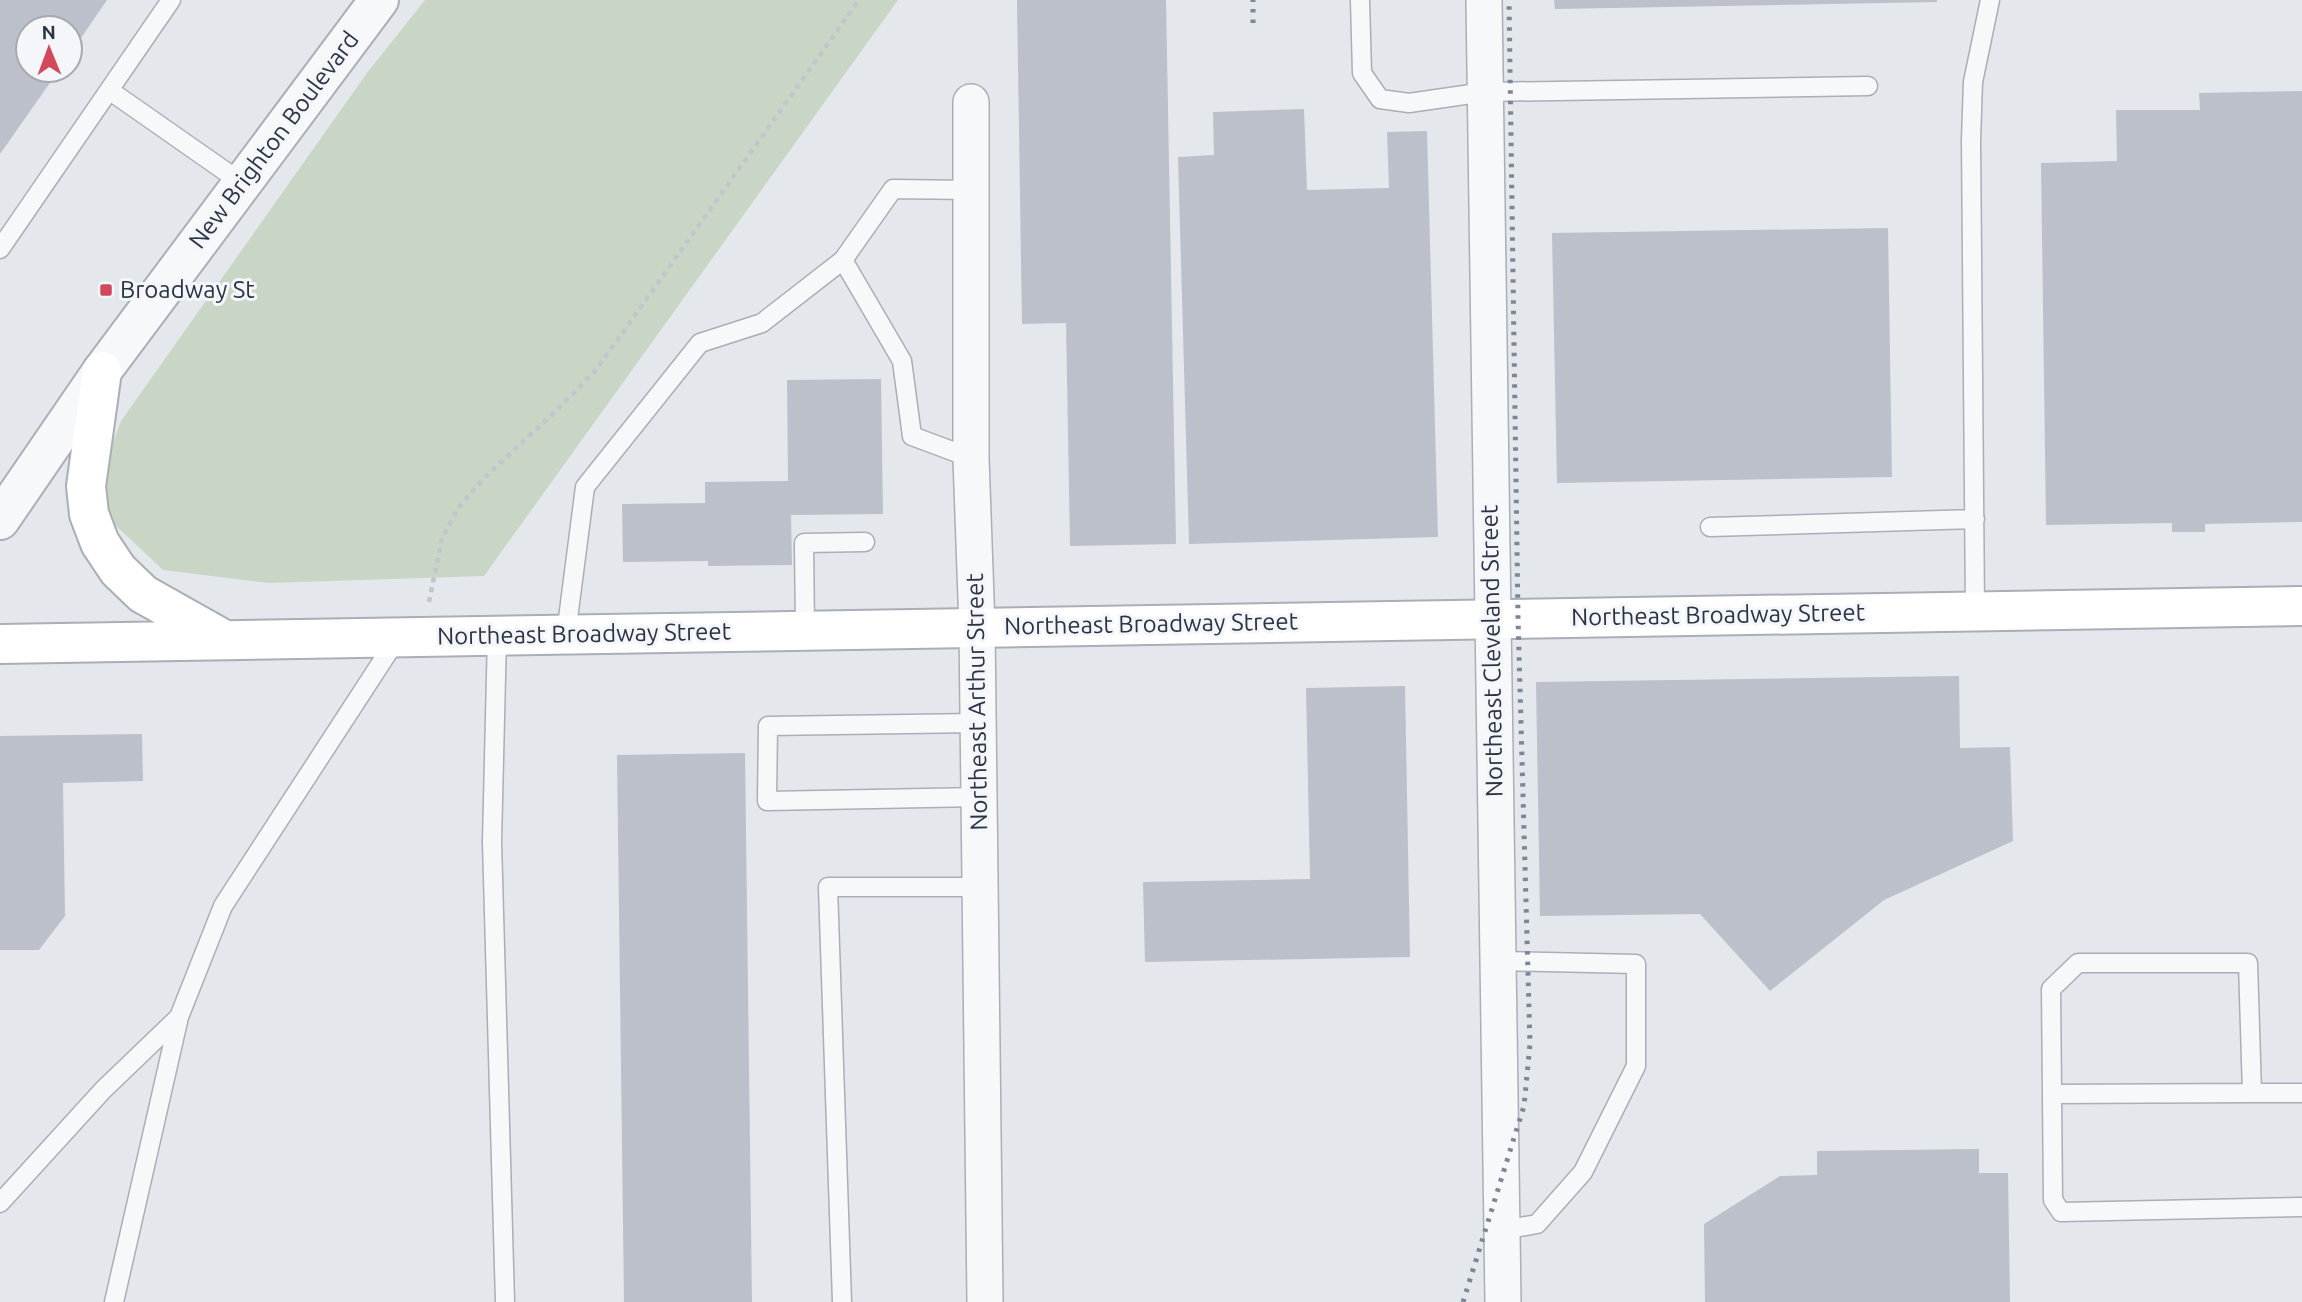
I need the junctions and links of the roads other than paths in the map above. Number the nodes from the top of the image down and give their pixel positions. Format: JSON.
{"nodes":[{"id":1,"x":171,"y":0,"type":"edge"},
{"id":2,"x":379,"y":0,"type":"edge"},
{"id":3,"x":1360,"y":0,"type":"edge"},
{"id":4,"x":1484,"y":0,"type":"edge"},
{"id":5,"x":1990,"y":0,"type":"edge"},
{"id":6,"x":1868,"y":86,"type":"dead end"},
{"id":7,"x":109,"y":90,"type":"junction"},
{"id":8,"x":1485,"y":92,"type":"junction"},
{"id":9,"x":971,"y":102,"type":"dead end"},
{"id":10,"x":242,"y":183,"type":"junction"},
{"id":11,"x":972,"y":190,"type":"junction"},
{"id":12,"x":0,"y":249,"type":"edge"},
{"id":13,"x":843,"y":260,"type":"junction"},
{"id":14,"x":102,"y":371,"type":"junction"},
{"id":15,"x":971,"y":458,"type":"junction"},
{"id":16,"x":1975,"y":519,"type":"junction"},
{"id":17,"x":0,"y":520,"type":"edge"},
{"id":18,"x":1710,"y":527,"type":"dead end"},
{"id":19,"x":865,"y":542,"type":"dead end"},
{"id":20,"x":2302,"y":606,"type":"edge"},
{"id":21,"x":1975,"y":611,"type":"junction"},
{"id":22,"x":1491,"y":618,"type":"junction"},
{"id":23,"x":978,"y":627,"type":"junction"},
{"id":24,"x":805,"y":630,"type":"junction"},
{"id":25,"x":566,"y":634,"type":"junction"},
{"id":26,"x":497,"y":635,"type":"junction"},
{"id":27,"x":398,"y":637,"type":"junction"},
{"id":28,"x":225,"y":640,"type":"junction"},
{"id":29,"x":0,"y":644,"type":"edge"},
{"id":30,"x":977,"y":723,"type":"junction"},
{"id":31,"x":979,"y":797,"type":"junction"},
{"id":32,"x":979,"y":887,"type":"junction"},
{"id":33,"x":1497,"y":961,"type":"junction"},
{"id":34,"x":179,"y":1017,"type":"junction"},
{"id":35,"x":2252,"y":1093,"type":"junction"},
{"id":36,"x":2302,"y":1093,"type":"edge"},
{"id":37,"x":2052,"y":1094,"type":"junction"},
{"id":38,"x":0,"y":1203,"type":"edge"},
{"id":39,"x":2302,"y":1207,"type":"edge"},
{"id":40,"x":1503,"y":1230,"type":"junction"},
{"id":41,"x":114,"y":1302,"type":"edge"},
{"id":42,"x":505,"y":1302,"type":"edge"},
{"id":43,"x":842,"y":1302,"type":"edge"},
{"id":44,"x":985,"y":1302,"type":"edge"},
{"id":45,"x":1503,"y":1302,"type":"edge"}],
"edges":[{"from":1,"to":7,"type":"lane"},
{"from":2,"to":10,"type":"street","name":"New Brighton Boulevard"},
{"from":3,"to":8,"type":"lane"},
{"from":4,"to":8,"type":"street","name":"Northeast Cleveland Street"},
{"from":5,"to":16,"type":"lane"},
{"from":6,"to":8,"type":"lane"},
{"from":7,"to":10,"type":"lane"},
{"from":7,"to":12,"type":"lane"},
{"from":8,"to":22,"type":"street","name":"Northeast Cleveland Street"},
{"from":9,"to":11,"type":"street","name":"Northeast Arthur Street"},
{"from":10,"to":14,"type":"street","name":"New Brighton Boulevard"},
{"from":11,"to":13,"type":"lane"},
{"from":11,"to":15,"type":"street","name":"Northeast Arthur Street"},
{"from":13,"to":15,"type":"lane"},
{"from":13,"to":25,"type":"lane"},
{"from":14,"to":17,"type":"street","name":"New Brighton Boulevard"},
{"from":14,"to":28,"type":"main road"},
{"from":15,"to":23,"type":"street","name":"Northeast Arthur Street"},
{"from":16,"to":18,"type":"lane"},
{"from":16,"to":21,"type":"lane"},
{"from":19,"to":24,"type":"lane"},
{"from":20,"to":21,"type":"main road","name":"Northeast Broadway Street"},
{"from":21,"to":22,"type":"main road","name":"Northeast Broadway Street"},
{"from":22,"to":23,"type":"main road","name":"Northeast Broadway Street"},
{"from":22,"to":33,"type":"street","name":"Northeast Cleveland Street"},
{"from":23,"to":24,"type":"main road","name":"Northeast Broadway Street"},
{"from":23,"to":30,"type":"street","name":"Northeast Arthur Street"},
{"from":24,"to":25,"type":"main road","name":"Northeast Broadway Street"},
{"from":25,"to":26,"type":"main road","name":"Northeast Broadway Street"},
{"from":26,"to":27,"type":"main road","name":"Northeast Broadway Street"},
{"from":26,"to":42,"type":"lane"},
{"from":27,"to":28,"type":"main road","name":"Northeast Broadway Street"},
{"from":27,"to":34,"type":"lane"},
{"from":28,"to":29,"type":"main road","name":"Northeast Broadway Street"},
{"from":30,"to":31,"type":"street","name":"Northeast Arthur Street"},
{"from":30,"to":31,"type":"lane"},
{"from":31,"to":32,"type":"street","name":"Northeast Arthur Street"},
{"from":32,"to":43,"type":"lane"},
{"from":32,"to":44,"type":"street","name":"Northeast Arthur Street"},
{"from":33,"to":40,"type":"street","name":"Northeast Cleveland Street"},
{"from":33,"to":40,"type":"lane"},
{"from":34,"to":38,"type":"lane"},
{"from":34,"to":41,"type":"lane"},
{"from":35,"to":36,"type":"lane"},
{"from":35,"to":37,"type":"lane"},
{"from":35,"to":37,"type":"lane"},
{"from":37,"to":39,"type":"lane"},
{"from":40,"to":45,"type":"street","name":"Northeast Cleveland Street"}]}
